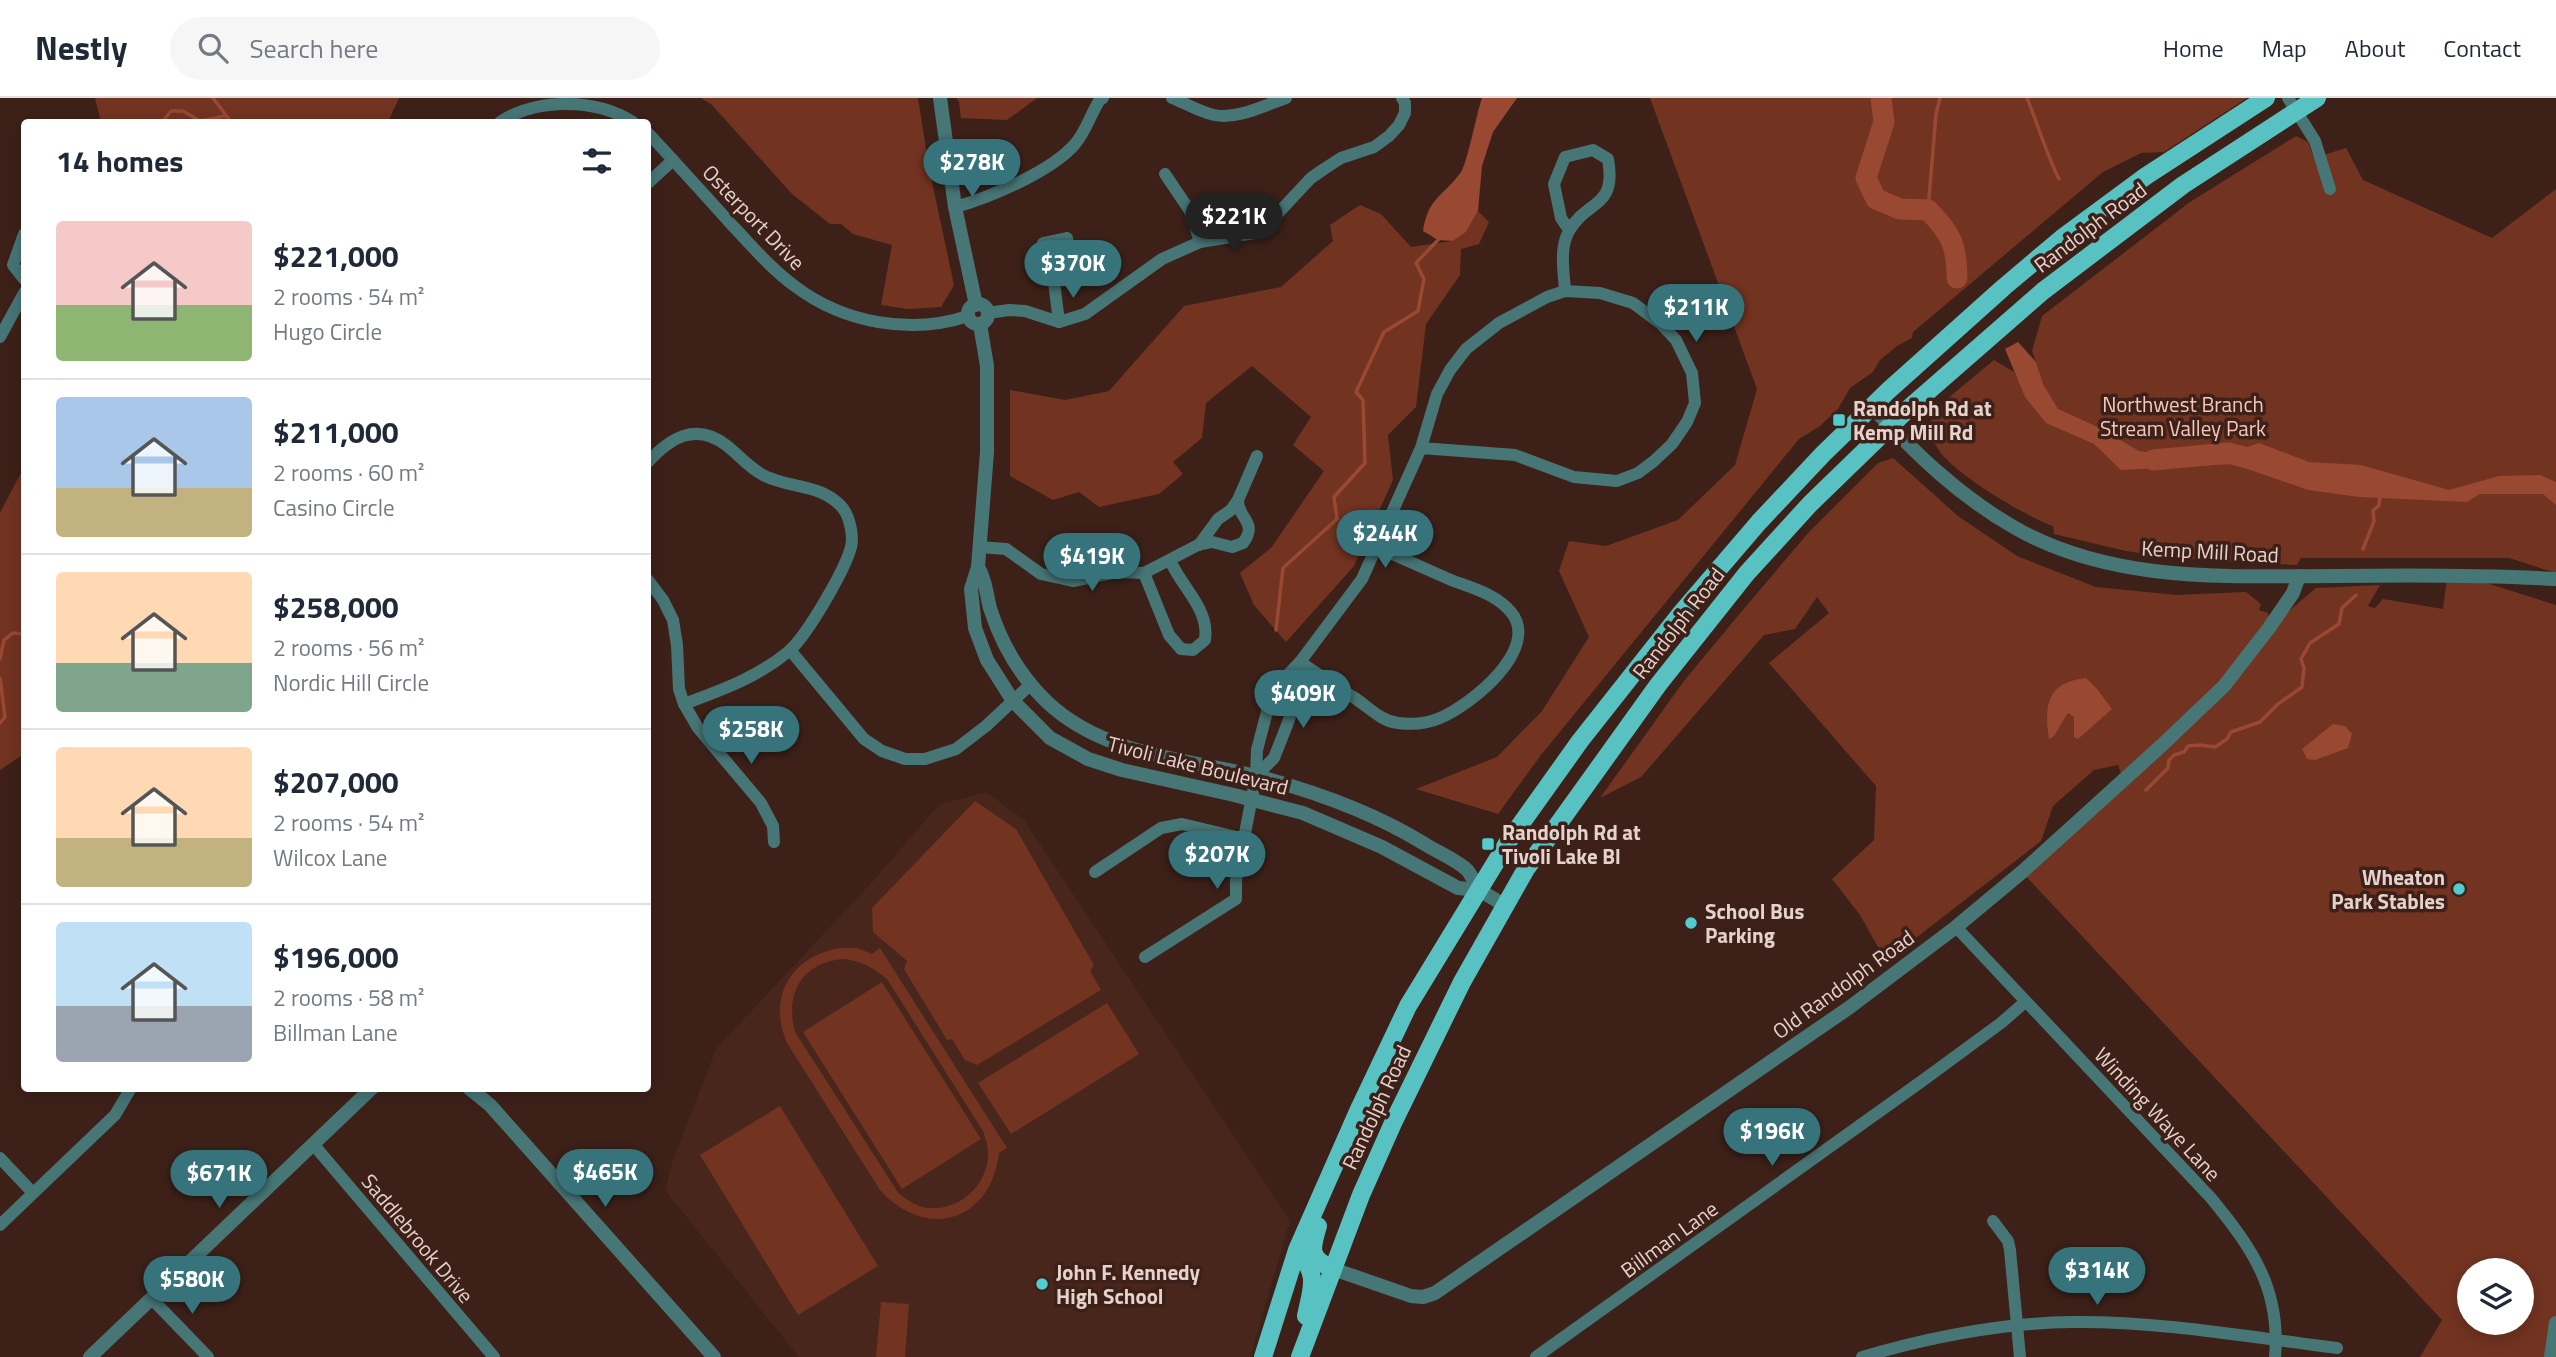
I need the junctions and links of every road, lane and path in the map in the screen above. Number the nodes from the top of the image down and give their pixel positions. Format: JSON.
{"nodes":[{"id":1,"x":940,"y":98,"type":"edge"},
{"id":2,"x":1103,"y":98,"type":"edge"},
{"id":3,"x":1172,"y":98,"type":"edge"},
{"id":4,"x":1286,"y":98,"type":"edge"},
{"id":5,"x":1402,"y":98,"type":"edge"},
{"id":6,"x":2266,"y":98,"type":"edge"},
{"id":7,"x":2317,"y":98,"type":"edge"},
{"id":8,"x":2292,"y":104,"type":"edge"},
{"id":9,"x":507,"y":119,"type":"edge"},
{"id":10,"x":626,"y":119,"type":"edge"},
{"id":11,"x":651,"y":136,"type":"edge"},
{"id":12,"x":673,"y":160,"type":"junction"},
{"id":13,"x":1166,"y":174,"type":"dead end"},
{"id":14,"x":651,"y":180,"type":"edge"},
{"id":15,"x":2330,"y":189,"type":"dead end"},
{"id":16,"x":955,"y":207,"type":"junction"},
{"id":17,"x":1569,"y":230,"type":"junction"},
{"id":18,"x":21,"y":242,"type":"edge"},
{"id":19,"x":1200,"y":242,"type":"junction"},
{"id":20,"x":21,"y":275,"type":"edge"},
{"id":21,"x":1054,"y":282,"type":"dead end"},
{"id":22,"x":1565,"y":291,"type":"junction"},
{"id":23,"x":21,"y":298,"type":"edge"},
{"id":24,"x":978,"y":314,"type":"junction"},
{"id":25,"x":1059,"y":322,"type":"junction"},
{"id":26,"x":0,"y":337,"type":"edge"},
{"id":27,"x":1872,"y":407,"type":"junction"},
{"id":28,"x":1890,"y":426,"type":"junction"},
{"id":29,"x":1421,"y":448,"type":"junction"},
{"id":30,"x":1257,"y":456,"type":"dead end"},
{"id":31,"x":651,"y":459,"type":"edge"},
{"id":32,"x":1238,"y":500,"type":"junction"},
{"id":33,"x":1198,"y":545,"type":"junction"},
{"id":34,"x":979,"y":547,"type":"junction"},
{"id":35,"x":1378,"y":548,"type":"junction"},
{"id":36,"x":1170,"y":560,"type":"junction"},
{"id":37,"x":978,"y":567,"type":"junction"},
{"id":38,"x":1144,"y":573,"type":"junction"},
{"id":39,"x":2299,"y":576,"type":"junction"},
{"id":40,"x":2556,"y":579,"type":"edge"},
{"id":41,"x":651,"y":584,"type":"edge"},
{"id":42,"x":790,"y":650,"type":"junction"},
{"id":43,"x":1300,"y":662,"type":"junction"},
{"id":44,"x":1031,"y":684,"type":"junction"},
{"id":45,"x":1013,"y":701,"type":"junction"},
{"id":46,"x":684,"y":704,"type":"junction"},
{"id":47,"x":1256,"y":776,"type":"junction"},
{"id":48,"x":1252,"y":799,"type":"junction"},
{"id":49,"x":1245,"y":839,"type":"junction"},
{"id":50,"x":774,"y":842,"type":"dead end"},
{"id":51,"x":1095,"y":872,"type":"dead end"},
{"id":52,"x":1479,"y":890,"type":"junction"},
{"id":53,"x":1506,"y":906,"type":"junction"},
{"id":54,"x":1956,"y":927,"type":"junction"},
{"id":55,"x":1145,"y":957,"type":"dead end"},
{"id":56,"x":2025,"y":1002,"type":"junction"},
{"id":57,"x":129,"y":1092,"type":"edge"},
{"id":58,"x":368,"y":1092,"type":"edge"},
{"id":59,"x":474,"y":1092,"type":"edge"},
{"id":60,"x":313,"y":1144,"type":"junction"},
{"id":61,"x":0,"y":1158,"type":"edge"},
{"id":62,"x":1336,"y":1165,"type":"junction"},
{"id":63,"x":33,"y":1193,"type":"junction"},
{"id":64,"x":1993,"y":1221,"type":"dead end"},
{"id":65,"x":0,"y":1225,"type":"edge"},
{"id":66,"x":1297,"y":1250,"type":"junction"},
{"id":67,"x":1333,"y":1269,"type":"junction"},
{"id":68,"x":152,"y":1298,"type":"junction"},
{"id":69,"x":2556,"y":1323,"type":"edge"},
{"id":70,"x":2018,"y":1325,"type":"junction"},
{"id":71,"x":2277,"y":1341,"type":"junction"},
{"id":72,"x":2337,"y":1348,"type":"dead end"},
{"id":73,"x":90,"y":1357,"type":"edge"},
{"id":74,"x":208,"y":1357,"type":"edge"},
{"id":75,"x":494,"y":1357,"type":"edge"},
{"id":76,"x":714,"y":1357,"type":"edge"},
{"id":77,"x":1263,"y":1357,"type":"edge"},
{"id":78,"x":1299,"y":1357,"type":"edge"},
{"id":79,"x":1536,"y":1357,"type":"edge"},
{"id":80,"x":1862,"y":1357,"type":"edge"},
{"id":81,"x":2021,"y":1357,"type":"edge"},
{"id":82,"x":2275,"y":1357,"type":"edge"},
{"id":83,"x":2551,"y":1357,"type":"edge"}],
"edges":[{"from":1,"to":16,"type":"street","name":"Tivoli Lake Boulevard"},
{"from":2,"to":16,"type":"street"},
{"from":3,"to":4,"type":"street"},
{"from":5,"to":19,"type":"street"},
{"from":6,"to":27,"type":"main road","name":"Randolph Road"},
{"from":7,"to":8,"type":"main road","name":"Randolph Road"},
{"from":8,"to":15,"type":"street"},
{"from":8,"to":28,"type":"main road","name":"Randolph Road"},
{"from":9,"to":10,"type":"street"},
{"from":11,"to":12,"type":"street","name":"Osterport Drive"},
{"from":12,"to":14,"type":"street"},
{"from":12,"to":24,"type":"street","name":"Osterport Drive"},
{"from":13,"to":19,"type":"street"},
{"from":16,"to":24,"type":"street","name":"Tivoli Lake Boulevard"},
{"from":17,"to":17,"type":"street"},
{"from":17,"to":22,"type":"street"},
{"from":18,"to":20,"type":"street"},
{"from":19,"to":25,"type":"street"},
{"from":21,"to":25,"type":"street"},
{"from":22,"to":29,"type":"street"},
{"from":22,"to":29,"type":"street"},
{"from":23,"to":26,"type":"street"},
{"from":24,"to":25,"type":"street","name":"Osterport Drive"},
{"from":24,"to":34,"type":"street","name":"Tivoli Lake Boulevard"},
{"from":27,"to":28,"type":"street","name":"Kemp Mill Road"},
{"from":27,"to":52,"type":"main road","name":"Randolph Road"},
{"from":28,"to":39,"type":"street","name":"Kemp Mill Road"},
{"from":28,"to":53,"type":"main road","name":"Randolph Road"},
{"from":29,"to":35,"type":"street"},
{"from":30,"to":32,"type":"street"},
{"from":31,"to":42,"type":"street"},
{"from":32,"to":33,"type":"street"},
{"from":32,"to":33,"type":"street"},
{"from":33,"to":36,"type":"street"},
{"from":34,"to":37,"type":"street","name":"Tivoli Lake Boulevard"},
{"from":34,"to":38,"type":"street"},
{"from":35,"to":43,"type":"street"},
{"from":35,"to":43,"type":"street"},
{"from":36,"to":38,"type":"street"},
{"from":36,"to":38,"type":"street"},
{"from":37,"to":44,"type":"street","name":"Tivoli Lake Boulevard"},
{"from":37,"to":45,"type":"street","name":"Tivoli Lake Boulevard"},
{"from":39,"to":40,"type":"street","name":"Kemp Mill Road"},
{"from":39,"to":54,"type":"street","name":"Old Randolph Road"},
{"from":41,"to":46,"type":"street"},
{"from":42,"to":45,"type":"street"},
{"from":42,"to":46,"type":"street"},
{"from":43,"to":47,"type":"street"},
{"from":43,"to":47,"type":"street"},
{"from":44,"to":45,"type":"street"},
{"from":44,"to":47,"type":"street","name":"Tivoli Lake Boulevard"},
{"from":45,"to":48,"type":"street","name":"Tivoli Lake Boulevard"},
{"from":46,"to":50,"type":"street"},
{"from":47,"to":48,"type":"street"},
{"from":47,"to":52,"type":"street","name":"Tivoli Lake Boulevard"},
{"from":48,"to":49,"type":"street"},
{"from":48,"to":52,"type":"street","name":"Tivoli Lake Boulevard"},
{"from":49,"to":51,"type":"street"},
{"from":49,"to":55,"type":"street"},
{"from":52,"to":53,"type":"street","name":"Tivoli Lake Boulevard"},
{"from":52,"to":62,"type":"main road","name":"Randolph Road"},
{"from":53,"to":67,"type":"main road","name":"Randolph Road"},
{"from":54,"to":56,"type":"street","name":"Winding Waye Lane"},
{"from":54,"to":67,"type":"street","name":"Old Randolph Road"},
{"from":56,"to":71,"type":"street","name":"Winding Waye Lane"},
{"from":56,"to":79,"type":"street","name":"Billman Lane"},
{"from":57,"to":63,"type":"street"},
{"from":58,"to":60,"type":"street"},
{"from":59,"to":76,"type":"street"},
{"from":60,"to":68,"type":"street"},
{"from":60,"to":75,"type":"street","name":"Saddlebrook Drive"},
{"from":61,"to":63,"type":"street"},
{"from":62,"to":66,"type":"main road","name":"Randolph Road"},
{"from":62,"to":67,"type":"main road"},
{"from":63,"to":65,"type":"street"},
{"from":64,"to":70,"type":"street"},
{"from":66,"to":77,"type":"main road","name":"Randolph Road"},
{"from":66,"to":78,"type":"main road"},
{"from":67,"to":78,"type":"main road","name":"Randolph Road"},
{"from":68,"to":73,"type":"street"},
{"from":68,"to":74,"type":"street"},
{"from":69,"to":83,"type":"street"},
{"from":70,"to":71,"type":"street"},
{"from":70,"to":80,"type":"street"},
{"from":70,"to":81,"type":"street"},
{"from":71,"to":72,"type":"street"},
{"from":71,"to":82,"type":"street","name":"Winding Waye Lane"}]}
